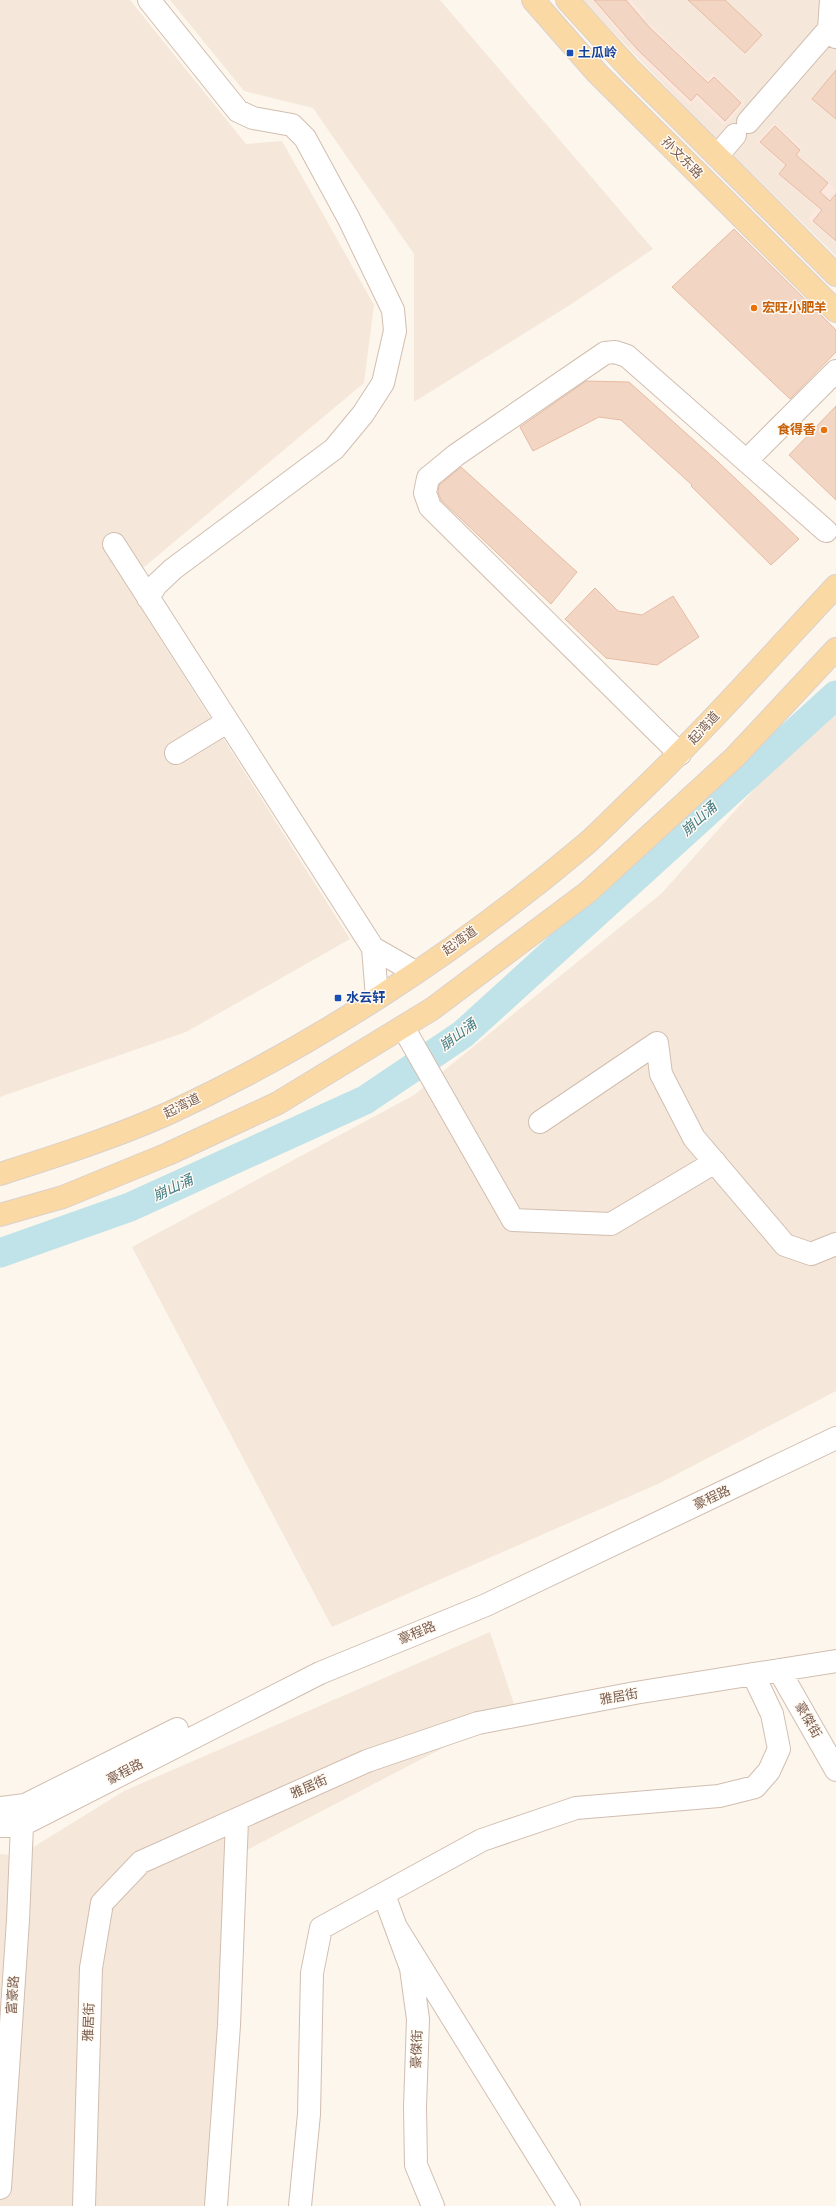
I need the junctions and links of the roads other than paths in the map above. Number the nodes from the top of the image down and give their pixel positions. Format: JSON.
{"nodes":[{"id":1,"x":149,"y":0,"type":"edge"},
{"id":2,"x":533,"y":0,"type":"edge"},
{"id":3,"x":567,"y":0,"type":"edge"},
{"id":4,"x":831,"y":0,"type":"edge"},
{"id":5,"x":833,"y":33,"type":"edge"},
{"id":6,"x":717,"y":156,"type":"junction"},
{"id":7,"x":836,"y":275,"type":"edge"},
{"id":8,"x":836,"y":311,"type":"edge"},
{"id":9,"x":836,"y":371,"type":"edge"},
{"id":10,"x":746,"y":461,"type":"junction"},
{"id":11,"x":826,"y":531,"type":"dead end"},
{"id":12,"x":114,"y":544,"type":"dead end"},
{"id":13,"x":836,"y":586,"type":"edge"},
{"id":14,"x":148,"y":598,"type":"junction"},
{"id":15,"x":836,"y":649,"type":"edge"},
{"id":16,"x":227,"y":722,"type":"junction"},
{"id":17,"x":176,"y":754,"type":"dead end"},
{"id":18,"x":680,"y":754,"type":"junction"},
{"id":19,"x":373,"y":948,"type":"junction"},
{"id":20,"x":415,"y":972,"type":"junction"},
{"id":21,"x":377,"y":996,"type":"junction"},
{"id":22,"x":403,"y":1027,"type":"junction"},
{"id":23,"x":540,"y":1122,"type":"dead end"},
{"id":24,"x":715,"y":1162,"type":"junction"},
{"id":25,"x":0,"y":1174,"type":"edge"},
{"id":26,"x":0,"y":1215,"type":"edge"},
{"id":27,"x":836,"y":1244,"type":"edge"},
{"id":28,"x":836,"y":1422,"type":"edge"},
{"id":29,"x":836,"y":1438,"type":"edge"},
{"id":30,"x":836,"y":1661,"type":"edge"},
{"id":31,"x":779,"y":1670,"type":"junction"},
{"id":32,"x":753,"y":1674,"type":"junction"},
{"id":33,"x":836,"y":1770,"type":"edge"},
{"id":34,"x":0,"y":1808,"type":"edge"},
{"id":35,"x":237,"y":1820,"type":"junction"},
{"id":36,"x":22,"y":1825,"type":"junction"},
{"id":37,"x":0,"y":1826,"type":"edge"},
{"id":38,"x":384,"y":1895,"type":"junction"},
{"id":39,"x":396,"y":1927,"type":"junction"},
{"id":40,"x":0,"y":2188,"type":"edge"},
{"id":41,"x":84,"y":2206,"type":"edge"},
{"id":42,"x":216,"y":2206,"type":"edge"},
{"id":43,"x":300,"y":2206,"type":"edge"},
{"id":44,"x":433,"y":2206,"type":"edge"},
{"id":45,"x":569,"y":2206,"type":"edge"}],
"edges":[{"from":1,"to":14,"type":"street"},
{"from":2,"to":8,"type":"main road","name":"孙文东路"},
{"from":3,"to":6,"type":"main road","name":"孙文东路"},
{"from":4,"to":5,"type":"street"},
{"from":5,"to":6,"type":"street"},
{"from":6,"to":7,"type":"main road","name":"孙文东路"},
{"from":9,"to":10,"type":"street"},
{"from":10,"to":11,"type":"street"},
{"from":10,"to":18,"type":"street"},
{"from":12,"to":14,"type":"street"},
{"from":13,"to":18,"type":"main road","name":"起湾道"},
{"from":14,"to":16,"type":"street"},
{"from":15,"to":22,"type":"main road"},
{"from":16,"to":17,"type":"street"},
{"from":16,"to":19,"type":"street"},
{"from":18,"to":20,"type":"main road","name":"起湾道"},
{"from":19,"to":20,"type":"street"},
{"from":19,"to":21,"type":"street"},
{"from":20,"to":21,"type":"main road","name":"起湾道"},
{"from":21,"to":25,"type":"main road","name":"起湾道"},
{"from":22,"to":24,"type":"street"},
{"from":22,"to":26,"type":"main road"},
{"from":23,"to":24,"type":"street"},
{"from":24,"to":27,"type":"street"},
{"from":28,"to":34,"type":"street","name":"豪程路"},
{"from":29,"to":36,"type":"street","name":"豪程路"},
{"from":30,"to":31,"type":"street","name":"雅居街"},
{"from":31,"to":32,"type":"street","name":"雅居街"},
{"from":31,"to":33,"type":"street","name":"豪傑街"},
{"from":32,"to":35,"type":"street","name":"雅居街"},
{"from":32,"to":38,"type":"street"},
{"from":35,"to":41,"type":"street","name":"雅居街"},
{"from":35,"to":42,"type":"street"},
{"from":36,"to":37,"type":"street","name":"豪程路"},
{"from":36,"to":40,"type":"street","name":"富豪路"},
{"from":38,"to":39,"type":"street","name":"豪傑街"},
{"from":38,"to":43,"type":"street"},
{"from":39,"to":44,"type":"street","name":"豪傑街"},
{"from":39,"to":45,"type":"street"}]}
